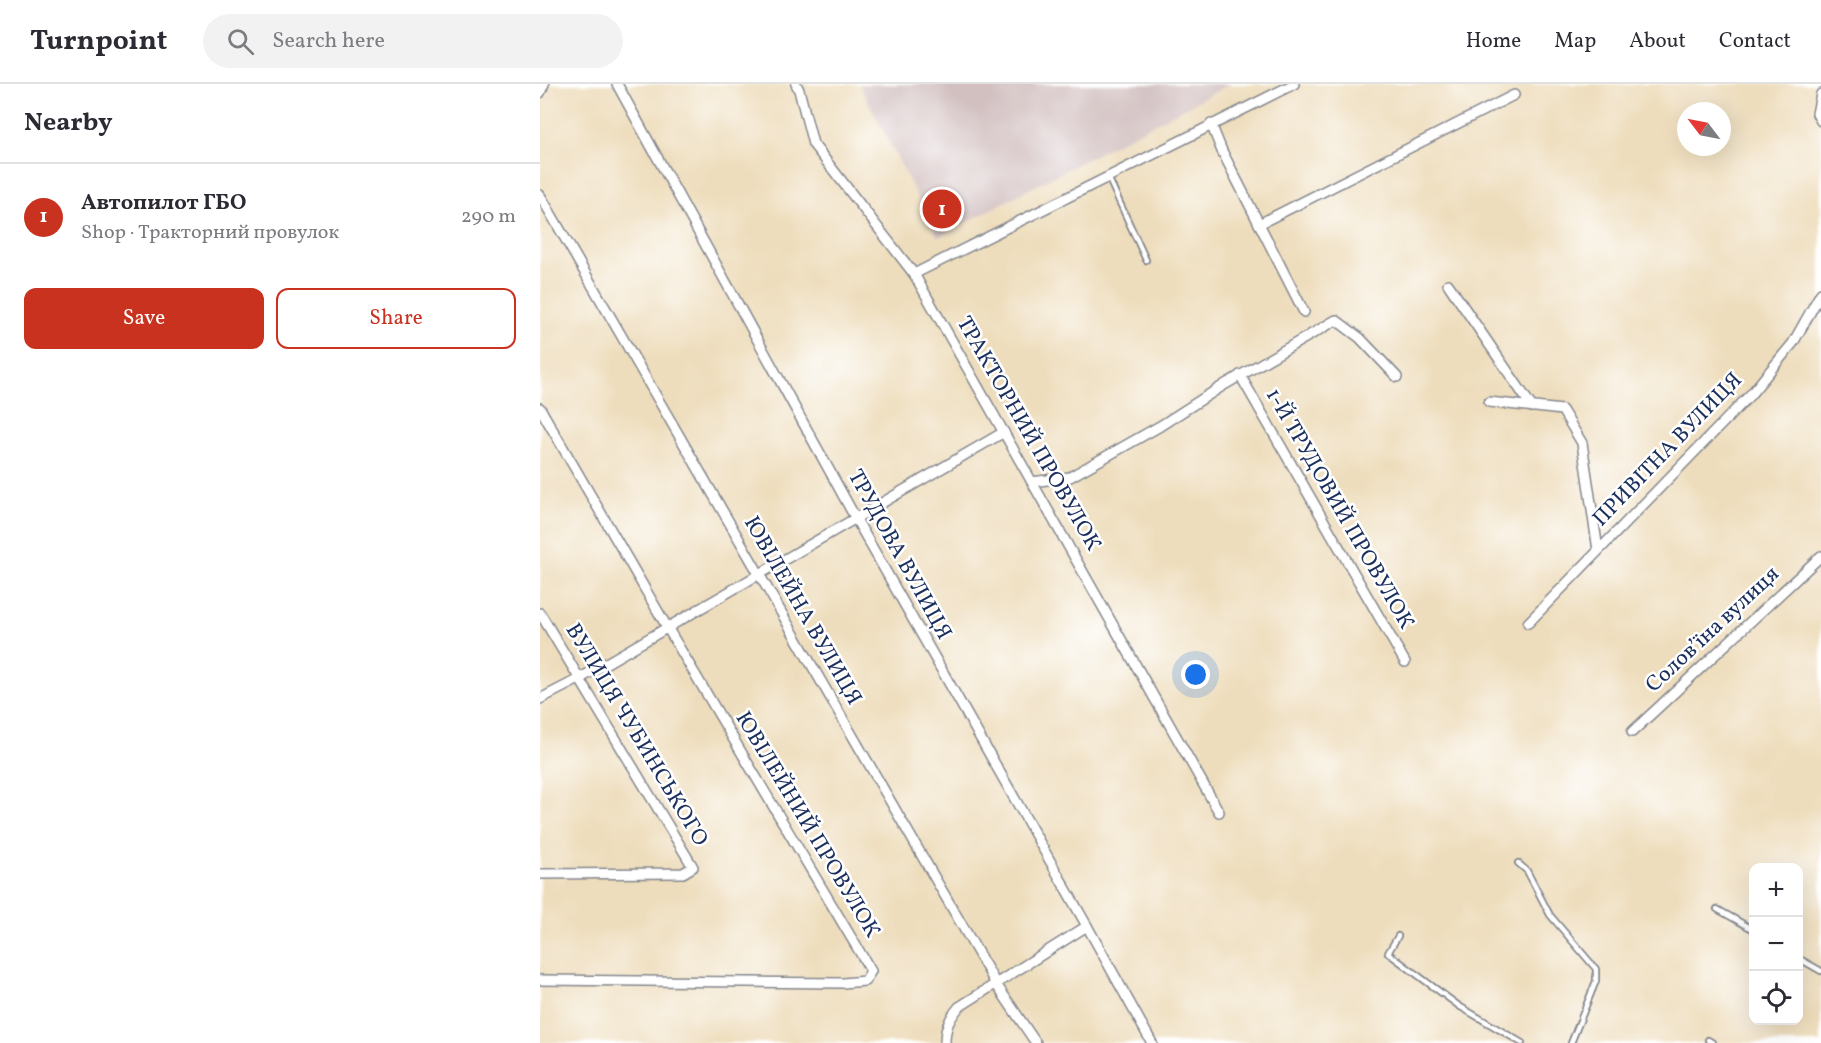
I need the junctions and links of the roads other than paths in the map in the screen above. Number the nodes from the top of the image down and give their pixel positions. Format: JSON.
{"nodes":[{"id":1,"x":544,"y":84,"type":"edge"},
{"id":2,"x":617,"y":84,"type":"edge"},
{"id":3,"x":796,"y":84,"type":"edge"},
{"id":4,"x":1294,"y":84,"type":"edge"},
{"id":5,"x":540,"y":93,"type":"edge"},
{"id":6,"x":1821,"y":94,"type":"edge"},
{"id":7,"x":1514,"y":95,"type":"dead end"},
{"id":8,"x":1821,"y":122,"type":"edge"},
{"id":9,"x":1211,"y":124,"type":"junction"},
{"id":10,"x":1108,"y":177,"type":"junction"},
{"id":11,"x":540,"y":195,"type":"edge"},
{"id":12,"x":1259,"y":224,"type":"junction"},
{"id":13,"x":1146,"y":260,"type":"dead end"},
{"id":14,"x":914,"y":274,"type":"junction"},
{"id":15,"x":1448,"y":284,"type":"dead end"},
{"id":16,"x":1821,"y":293,"type":"edge"},
{"id":17,"x":1304,"y":312,"type":"dead end"},
{"id":18,"x":1239,"y":375,"type":"junction"},
{"id":19,"x":1397,"y":377,"type":"dead end"},
{"id":20,"x":1489,"y":402,"type":"dead end"},
{"id":21,"x":1532,"y":406,"type":"junction"},
{"id":22,"x":540,"y":408,"type":"edge"},
{"id":23,"x":1004,"y":432,"type":"junction"},
{"id":24,"x":1032,"y":482,"type":"junction"},
{"id":25,"x":856,"y":519,"type":"junction"},
{"id":26,"x":1598,"y":550,"type":"junction"},
{"id":27,"x":1821,"y":556,"type":"edge"},
{"id":28,"x":758,"y":574,"type":"junction"},
{"id":29,"x":540,"y":613,"type":"edge"},
{"id":30,"x":1528,"y":623,"type":"dead end"},
{"id":31,"x":667,"y":627,"type":"junction"},
{"id":32,"x":1405,"y":662,"type":"dead end"},
{"id":33,"x":579,"y":679,"type":"junction"},
{"id":34,"x":540,"y":699,"type":"edge"},
{"id":35,"x":1632,"y":732,"type":"dead end"},
{"id":36,"x":1219,"y":812,"type":"dead end"},
{"id":37,"x":1518,"y":863,"type":"dead end"},
{"id":38,"x":540,"y":874,"type":"edge"},
{"id":39,"x":1717,"y":909,"type":"dead end"},
{"id":40,"x":1088,"y":926,"type":"junction"},
{"id":41,"x":1749,"y":927,"type":"edge"},
{"id":42,"x":1398,"y":936,"type":"dead end"},
{"id":43,"x":1803,"y":961,"type":"edge"},
{"id":44,"x":1821,"y":971,"type":"edge"},
{"id":45,"x":540,"y":980,"type":"edge"},
{"id":46,"x":996,"y":984,"type":"junction"},
{"id":47,"x":945,"y":1043,"type":"edge"},
{"id":48,"x":1036,"y":1043,"type":"edge"},
{"id":49,"x":1152,"y":1043,"type":"edge"},
{"id":50,"x":1522,"y":1043,"type":"edge"},
{"id":51,"x":1571,"y":1043,"type":"edge"}],
"edges":[{"from":1,"to":5,"type":"street"},
{"from":2,"to":25,"type":"street","name":"ТРУДОВА ВУЛИЦЯ"},
{"from":3,"to":14,"type":"street","name":"ТРАКТОРНИЙ ПРОВУЛОК"},
{"from":4,"to":9,"type":"street"},
{"from":6,"to":8,"type":"street"},
{"from":7,"to":12,"type":"street"},
{"from":9,"to":10,"type":"street"},
{"from":9,"to":12,"type":"street"},
{"from":10,"to":13,"type":"lane"},
{"from":10,"to":14,"type":"street"},
{"from":11,"to":28,"type":"street","name":"ЮВІЛЕЙНА ВУЛИЦЯ"},
{"from":12,"to":17,"type":"street"},
{"from":14,"to":23,"type":"street","name":"ТРАКТОРНИЙ ПРОВУЛОК"},
{"from":15,"to":21,"type":"street"},
{"from":16,"to":26,"type":"street","name":"ПРИВІТНА ВУЛИЦЯ"},
{"from":18,"to":19,"type":"street"},
{"from":18,"to":24,"type":"street"},
{"from":18,"to":32,"type":"street","name":"1-Й ТРУДОВИЙ ПРОВУЛОК"},
{"from":20,"to":21,"type":"street"},
{"from":21,"to":26,"type":"street"},
{"from":22,"to":31,"type":"street","name":"ЮВІЛЕЙНИЙ ПРОВУЛОК"},
{"from":23,"to":24,"type":"street","name":"ТРАКТОРНИЙ ПРОВУЛОК"},
{"from":23,"to":25,"type":"street"},
{"from":24,"to":36,"type":"street","name":"ТРАКТОРНИЙ ПРОВУЛОК"},
{"from":25,"to":28,"type":"street"},
{"from":25,"to":40,"type":"street","name":"ТРУДОВА ВУЛИЦЯ"},
{"from":26,"to":30,"type":"street","name":"ПРИВІТНА ВУЛИЦЯ"},
{"from":27,"to":35,"type":"street","name":"Соловʼїна вулиця"},
{"from":28,"to":31,"type":"street"},
{"from":28,"to":46,"type":"street","name":"ЮВІЛЕЙНА ВУЛИЦЯ"},
{"from":29,"to":33,"type":"street","name":"ВУЛИЦЯ ЧУБИНСЬКОГО"},
{"from":31,"to":33,"type":"street"},
{"from":31,"to":45,"type":"street","name":"ЮВІЛЕЙНИЙ ПРОВУЛОК"},
{"from":33,"to":34,"type":"street"},
{"from":33,"to":38,"type":"street","name":"ВУЛИЦЯ ЧУБИНСЬКОГО"},
{"from":37,"to":51,"type":"lane"},
{"from":39,"to":41,"type":"lane"},
{"from":40,"to":46,"type":"street"},
{"from":40,"to":49,"type":"street","name":"ТРУДОВА ВУЛИЦЯ"},
{"from":42,"to":50,"type":"lane"},
{"from":43,"to":44,"type":"lane"},
{"from":46,"to":47,"type":"street"},
{"from":46,"to":48,"type":"street","name":"ЮВІЛЕЙНА ВУЛИЦЯ"}]}
